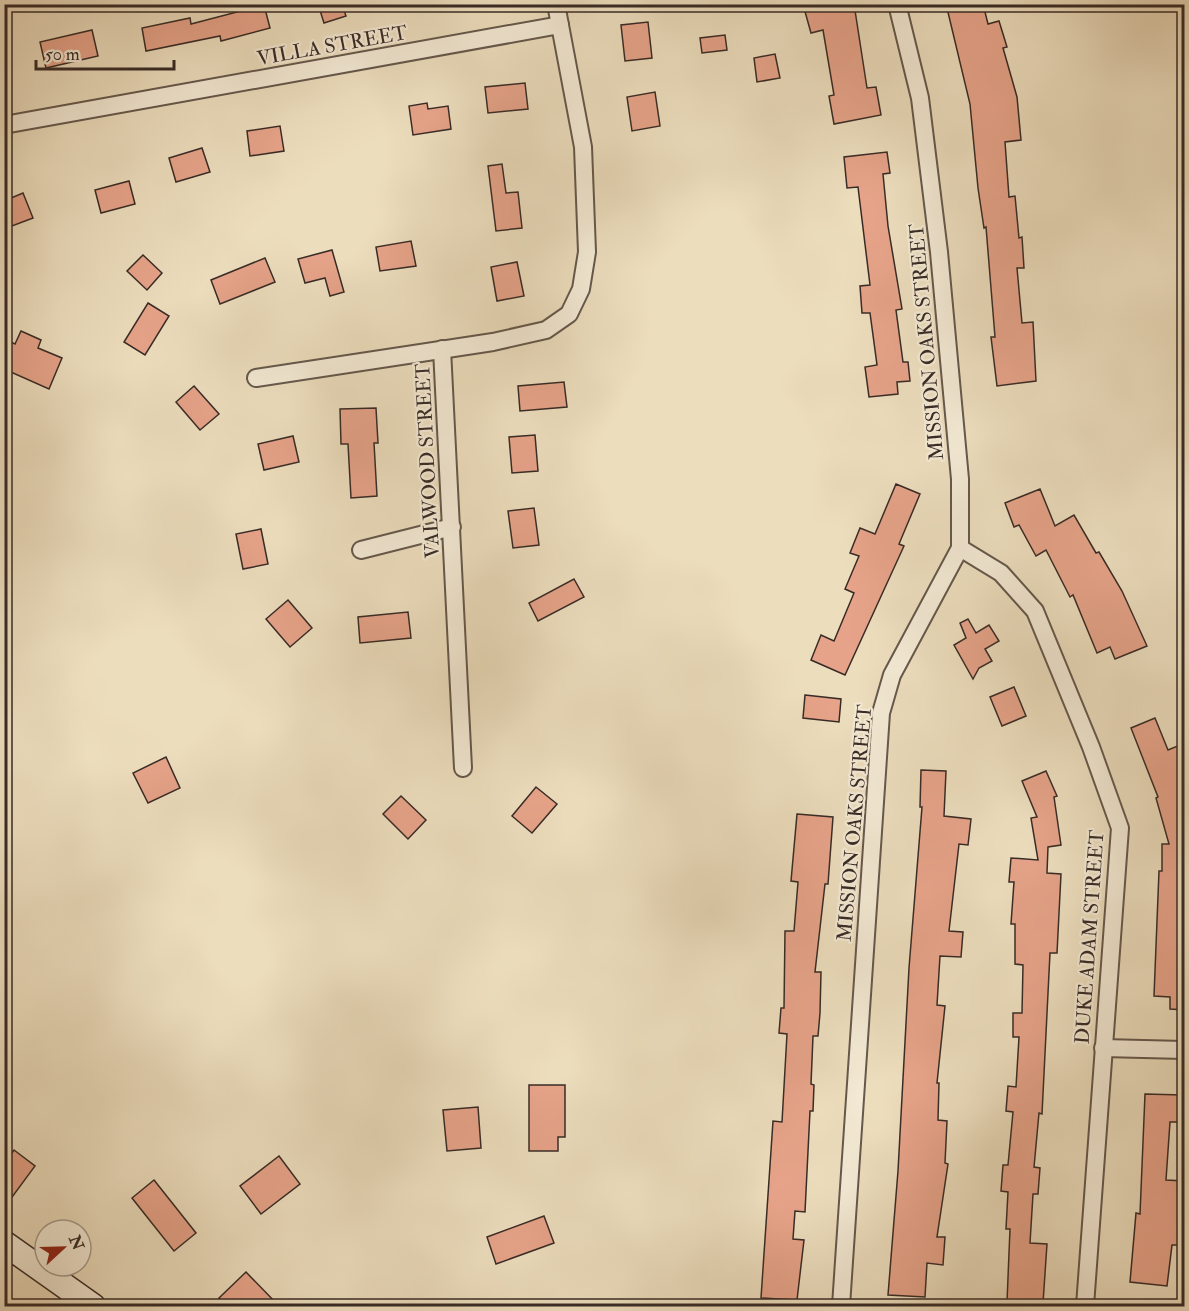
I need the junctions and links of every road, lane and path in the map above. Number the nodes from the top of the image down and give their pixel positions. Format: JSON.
{"nodes":[{"id":1,"x":556,"y":4,"type":"edge"},
{"id":2,"x":897,"y":4,"type":"edge"},
{"id":3,"x":560,"y":26,"type":"junction"},
{"id":4,"x":4,"y":125,"type":"edge"},
{"id":5,"x":442,"y":349,"type":"junction"},
{"id":6,"x":256,"y":378,"type":"dead end"},
{"id":7,"x":452,"y":527,"type":"junction"},
{"id":8,"x":960,"y":548,"type":"junction"},
{"id":9,"x":361,"y":550,"type":"dead end"},
{"id":10,"x":463,"y":768,"type":"dead end"},
{"id":11,"x":1102,"y":1048,"type":"junction"},
{"id":12,"x":1185,"y":1050,"type":"edge"},
{"id":13,"x":5,"y":1245,"type":"edge"},
{"id":14,"x":93,"y":1306,"type":"edge"},
{"id":15,"x":841,"y":1306,"type":"edge"},
{"id":16,"x":1085,"y":1306,"type":"edge"}],
"edges":[{"from":1,"to":3,"type":"street","name":"VALWOOD STREET"},
{"from":2,"to":8,"type":"street","name":"MISSION OAKS STREET"},
{"from":3,"to":4,"type":"street","name":"VILLA STREET"},
{"from":3,"to":5,"type":"street","name":"VALWOOD STREET"},
{"from":5,"to":6,"type":"street"},
{"from":5,"to":7,"type":"street","name":"VALWOOD STREET"},
{"from":7,"to":9,"type":"street"},
{"from":7,"to":10,"type":"street","name":"VALWOOD STREET"},
{"from":8,"to":11,"type":"street","name":"DUKE ADAM STREET"},
{"from":8,"to":15,"type":"street","name":"MISSION OAKS STREET"},
{"from":11,"to":12,"type":"street"},
{"from":11,"to":16,"type":"street","name":"DUKE ADAM STREET"},
{"from":13,"to":14,"type":"street"}]}
